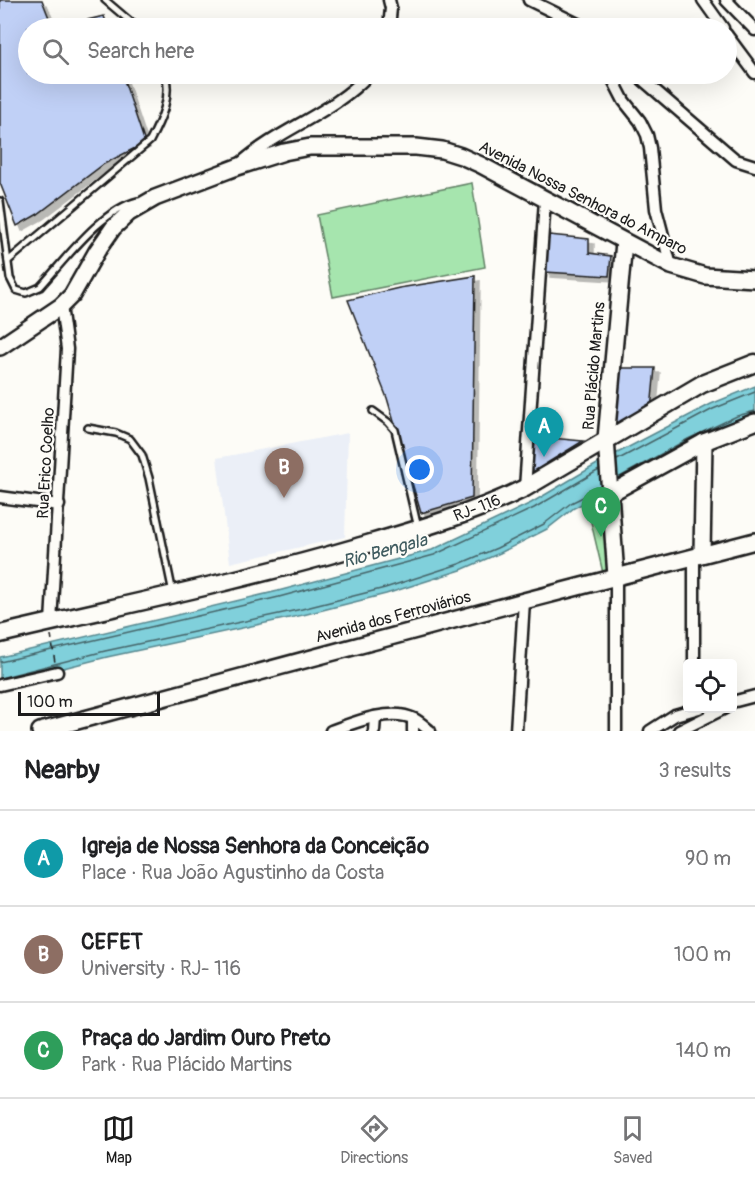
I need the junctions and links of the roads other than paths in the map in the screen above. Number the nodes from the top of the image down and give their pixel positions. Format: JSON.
{"nodes":[{"id":1,"x":105,"y":0,"type":"edge"},
{"id":2,"x":389,"y":0,"type":"edge"},
{"id":3,"x":529,"y":0,"type":"edge"},
{"id":4,"x":703,"y":0,"type":"edge"},
{"id":5,"x":726,"y":0,"type":"edge"},
{"id":6,"x":126,"y":18,"type":"edge"},
{"id":7,"x":390,"y":18,"type":"edge"},
{"id":8,"x":566,"y":18,"type":"edge"},
{"id":9,"x":716,"y":18,"type":"edge"},
{"id":10,"x":755,"y":30,"type":"edge"},
{"id":11,"x":737,"y":49,"type":"edge"},
{"id":12,"x":755,"y":74,"type":"edge"},
{"id":13,"x":167,"y":84,"type":"edge"},
{"id":14,"x":360,"y":84,"type":"edge"},
{"id":15,"x":615,"y":84,"type":"edge"},
{"id":16,"x":648,"y":84,"type":"edge"},
{"id":17,"x":755,"y":166,"type":"edge"},
{"id":18,"x":237,"y":167,"type":"junction"},
{"id":19,"x":155,"y":198,"type":"junction"},
{"id":20,"x":545,"y":200,"type":"junction"},
{"id":21,"x":0,"y":201,"type":"edge"},
{"id":22,"x":624,"y":242,"type":"junction"},
{"id":23,"x":8,"y":261,"type":"junction"},
{"id":24,"x":671,"y":266,"type":"junction"},
{"id":25,"x":755,"y":279,"type":"edge"},
{"id":26,"x":62,"y":306,"type":"junction"},
{"id":27,"x":0,"y":347,"type":"edge"},
{"id":28,"x":755,"y":363,"type":"edge"},
{"id":29,"x":373,"y":411,"type":"dead end"},
{"id":30,"x":755,"y":422,"type":"edge"},
{"id":31,"x":88,"y":428,"type":"dead end"},
{"id":32,"x":704,"y":442,"type":"junction"},
{"id":33,"x":606,"y":444,"type":"junction"},
{"id":34,"x":525,"y":488,"type":"junction"},
{"id":35,"x":611,"y":491,"type":"junction"},
{"id":36,"x":0,"y":497,"type":"edge"},
{"id":37,"x":59,"y":505,"type":"junction"},
{"id":38,"x":418,"y":529,"type":"junction"},
{"id":39,"x":755,"y":541,"type":"edge"},
{"id":40,"x":698,"y":556,"type":"junction"},
{"id":41,"x":616,"y":576,"type":"junction"},
{"id":42,"x":173,"y":594,"type":"junction"},
{"id":43,"x":524,"y":601,"type":"junction"},
{"id":44,"x":51,"y":629,"type":"junction"},
{"id":45,"x":0,"y":634,"type":"edge"},
{"id":46,"x":694,"y":659,"type":"edge"},
{"id":47,"x":56,"y":671,"type":"road end"},
{"id":48,"x":0,"y":685,"type":"edge"},
{"id":49,"x":683,"y":713,"type":"edge"},
{"id":50,"x":715,"y":713,"type":"edge"},
{"id":51,"x":375,"y":717,"type":"junction"},
{"id":52,"x":413,"y":719,"type":"junction"},
{"id":53,"x":40,"y":731,"type":"edge"},
{"id":54,"x":331,"y":731,"type":"edge"},
{"id":55,"x":375,"y":731,"type":"edge"},
{"id":56,"x":413,"y":731,"type":"edge"},
{"id":57,"x":429,"y":731,"type":"edge"},
{"id":58,"x":516,"y":731,"type":"edge"},
{"id":59,"x":616,"y":731,"type":"edge"},
{"id":60,"x":650,"y":731,"type":"edge"},
{"id":61,"x":679,"y":731,"type":"edge"}],
"edges":[{"from":1,"to":6,"type":"lane"},
{"from":2,"to":7,"type":"street"},
{"from":3,"to":8,"type":"street"},
{"from":4,"to":9,"type":"street"},
{"from":5,"to":10,"type":"street"},
{"from":11,"to":12,"type":"street"},
{"from":13,"to":23,"type":"lane"},
{"from":14,"to":18,"type":"street"},
{"from":15,"to":24,"type":"street"},
{"from":16,"to":17,"type":"street"},
{"from":18,"to":19,"type":"main road","name":"Avenida Nossa Senhora do Amparo"},
{"from":18,"to":20,"type":"main road","name":"Avenida Nossa Senhora do Amparo"},
{"from":19,"to":23,"type":"lane"},
{"from":19,"to":26,"type":"main road","name":"Avenida Nossa Senhora do Amparo"},
{"from":20,"to":22,"type":"main road","name":"Avenida Nossa Senhora do Amparo"},
{"from":20,"to":34,"type":"street"},
{"from":21,"to":23,"type":"lane"},
{"from":22,"to":24,"type":"main road","name":"Avenida Nossa Senhora do Amparo"},
{"from":22,"to":33,"type":"main road","name":"Rua Plácido Martins"},
{"from":24,"to":25,"type":"main road","name":"Avenida Nossa Senhora do Amparo"},
{"from":26,"to":27,"type":"main road","name":"Avenida Nossa Senhora do Amparo"},
{"from":26,"to":37,"type":"street","name":"Rua Erico Coelho"},
{"from":28,"to":33,"type":"main road","name":"RJ- 116"},
{"from":29,"to":38,"type":"lane"},
{"from":30,"to":32,"type":"main road"},
{"from":31,"to":42,"type":"lane"},
{"from":32,"to":35,"type":"main road"},
{"from":32,"to":40,"type":"main road"},
{"from":33,"to":34,"type":"main road","name":"RJ- 116"},
{"from":33,"to":35,"type":"main road","name":"Rua Plácido Martins"},
{"from":34,"to":38,"type":"main road","name":"RJ- 116"},
{"from":35,"to":41,"type":"main road","name":"Rua Plácido Martins"},
{"from":36,"to":37,"type":"street"},
{"from":37,"to":44,"type":"street","name":"Rua Erico Coelho"},
{"from":38,"to":42,"type":"main road","name":"RJ- 116"},
{"from":39,"to":40,"type":"main road","name":"Avenida dos Ferroviários"},
{"from":40,"to":41,"type":"main road","name":"Avenida dos Ferroviários"},
{"from":40,"to":46,"type":"street"},
{"from":41,"to":43,"type":"main road","name":"Avenida dos Ferroviários"},
{"from":41,"to":59,"type":"street"},
{"from":42,"to":44,"type":"main road","name":"RJ- 116"},
{"from":43,"to":53,"type":"main road","name":"Avenida dos Ferroviários"},
{"from":43,"to":58,"type":"street"},
{"from":44,"to":45,"type":"main road","name":"RJ- 116"},
{"from":47,"to":48,"type":"street"},
{"from":49,"to":60,"type":"street"},
{"from":50,"to":61,"type":"street"},
{"from":51,"to":52,"type":"street"},
{"from":51,"to":54,"type":"street"},
{"from":51,"to":55,"type":"street"},
{"from":52,"to":56,"type":"street"},
{"from":52,"to":57,"type":"street"}]}
